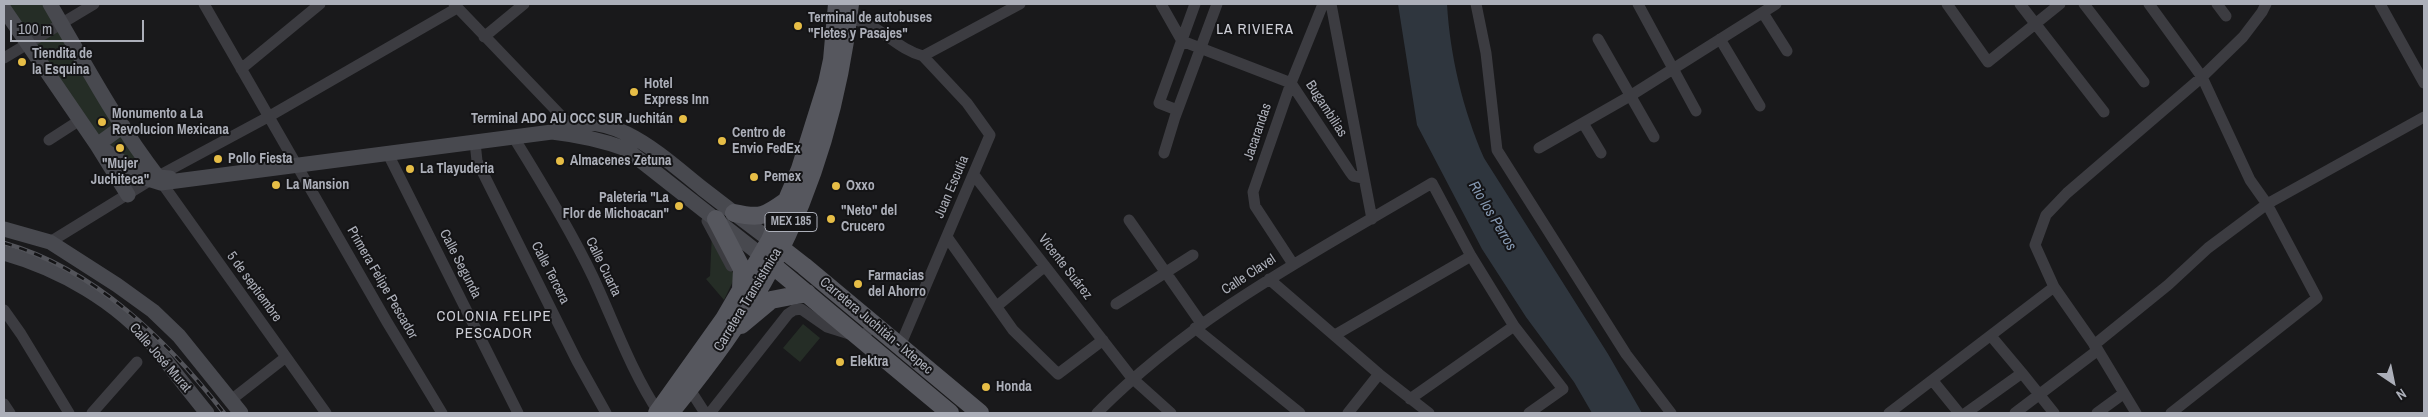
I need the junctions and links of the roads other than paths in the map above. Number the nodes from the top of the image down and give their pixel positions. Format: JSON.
{"nodes":[{"id":1,"x":50,"y":4,"type":"edge"},
{"id":2,"x":94,"y":4,"type":"edge"},
{"id":3,"x":204,"y":4,"type":"edge"},
{"id":4,"x":320,"y":4,"type":"edge"},
{"id":5,"x":524,"y":4,"type":"edge"},
{"id":6,"x":838,"y":4,"type":"edge"},
{"id":7,"x":1020,"y":4,"type":"edge"},
{"id":8,"x":1161,"y":4,"type":"edge"},
{"id":9,"x":1195,"y":4,"type":"edge"},
{"id":10,"x":1217,"y":4,"type":"edge"},
{"id":11,"x":1323,"y":4,"type":"edge"},
{"id":12,"x":1331,"y":4,"type":"edge"},
{"id":13,"x":1476,"y":4,"type":"edge"},
{"id":14,"x":1638,"y":4,"type":"edge"},
{"id":15,"x":1776,"y":4,"type":"edge"},
{"id":16,"x":1946,"y":4,"type":"edge"},
{"id":17,"x":2020,"y":4,"type":"edge"},
{"id":18,"x":2060,"y":4,"type":"edge"},
{"id":19,"x":2084,"y":4,"type":"edge"},
{"id":20,"x":2149,"y":4,"type":"edge"},
{"id":21,"x":2217,"y":4,"type":"edge"},
{"id":22,"x":2266,"y":4,"type":"edge"},
{"id":23,"x":2380,"y":4,"type":"edge"},
{"id":24,"x":455,"y":6,"type":"edge"},
{"id":25,"x":4,"y":9,"type":"edge"},
{"id":26,"x":850,"y":11,"type":"edge"},
{"id":27,"x":1763,"y":13,"type":"junction"},
{"id":28,"x":2226,"y":16,"type":"dead end"},
{"id":29,"x":2036,"y":22,"type":"junction"},
{"id":30,"x":61,"y":24,"type":"junction"},
{"id":31,"x":484,"y":37,"type":"junction"},
{"id":32,"x":1598,"y":39,"type":"dead end"},
{"id":33,"x":1720,"y":39,"type":"junction"},
{"id":34,"x":1182,"y":41,"type":"junction"},
{"id":35,"x":27,"y":44,"type":"junction"},
{"id":36,"x":1200,"y":50,"type":"junction"},
{"id":37,"x":1787,"y":51,"type":"dead end"},
{"id":38,"x":928,"y":54,"type":"junction"},
{"id":39,"x":4,"y":58,"type":"edge"},
{"id":40,"x":1674,"y":68,"type":"junction"},
{"id":41,"x":241,"y":69,"type":"junction"},
{"id":42,"x":2202,"y":77,"type":"junction"},
{"id":43,"x":2144,"y":82,"type":"dead end"},
{"id":44,"x":1291,"y":83,"type":"junction"},
{"id":45,"x":2424,"y":83,"type":"edge"},
{"id":46,"x":1630,"y":96,"type":"junction"},
{"id":47,"x":1760,"y":106,"type":"dead end"},
{"id":48,"x":1178,"y":110,"type":"junction"},
{"id":49,"x":1696,"y":111,"type":"dead end"},
{"id":50,"x":2104,"y":112,"type":"dead end"},
{"id":51,"x":2424,"y":116,"type":"edge"},
{"id":52,"x":268,"y":117,"type":"junction"},
{"id":53,"x":80,"y":120,"type":"junction"},
{"id":54,"x":1583,"y":123,"type":"junction"},
{"id":55,"x":123,"y":126,"type":"junction"},
{"id":56,"x":571,"y":129,"type":"junction"},
{"id":57,"x":1654,"y":137,"type":"dead end"},
{"id":58,"x":514,"y":138,"type":"junction"},
{"id":59,"x":49,"y":140,"type":"dead end"},
{"id":60,"x":475,"y":142,"type":"junction"},
{"id":61,"x":97,"y":145,"type":"junction"},
{"id":62,"x":1539,"y":148,"type":"dead end"},
{"id":63,"x":1164,"y":153,"type":"dead end"},
{"id":64,"x":1601,"y":153,"type":"dead end"},
{"id":65,"x":388,"y":154,"type":"junction"},
{"id":66,"x":297,"y":167,"type":"junction"},
{"id":67,"x":974,"y":175,"type":"junction"},
{"id":68,"x":1363,"y":178,"type":"junction"},
{"id":69,"x":156,"y":180,"type":"junction"},
{"id":70,"x":128,"y":196,"type":"junction"},
{"id":71,"x":2267,"y":204,"type":"junction"},
{"id":72,"x":790,"y":207,"type":"junction"},
{"id":73,"x":734,"y":213,"type":"junction"},
{"id":74,"x":1372,"y":219,"type":"junction"},
{"id":75,"x":711,"y":220,"type":"junction"},
{"id":76,"x":1129,"y":220,"type":"dead end"},
{"id":77,"x":4,"y":229,"type":"edge"},
{"id":78,"x":947,"y":238,"type":"junction"},
{"id":79,"x":50,"y":242,"type":"junction"},
{"id":80,"x":775,"y":244,"type":"junction"},
{"id":81,"x":4,"y":253,"type":"edge"},
{"id":82,"x":1193,"y":255,"type":"dead end"},
{"id":83,"x":1471,"y":256,"type":"junction"},
{"id":84,"x":767,"y":260,"type":"junction"},
{"id":85,"x":1293,"y":264,"type":"junction"},
{"id":86,"x":1045,"y":266,"type":"junction"},
{"id":87,"x":1166,"y":273,"type":"junction"},
{"id":88,"x":817,"y":276,"type":"junction"},
{"id":89,"x":1269,"y":279,"type":"junction"},
{"id":90,"x":2054,"y":287,"type":"junction"},
{"id":91,"x":807,"y":292,"type":"junction"},
{"id":92,"x":737,"y":296,"type":"junction"},
{"id":93,"x":1116,"y":304,"type":"dead end"},
{"id":94,"x":997,"y":306,"type":"junction"},
{"id":95,"x":4,"y":310,"type":"edge"},
{"id":96,"x":874,"y":324,"type":"junction"},
{"id":97,"x":1198,"y":326,"type":"junction"},
{"id":98,"x":1514,"y":326,"type":"junction"},
{"id":99,"x":730,"y":335,"type":"junction"},
{"id":100,"x":1336,"y":335,"type":"junction"},
{"id":101,"x":1991,"y":336,"type":"junction"},
{"id":102,"x":862,"y":338,"type":"junction"},
{"id":103,"x":1103,"y":340,"type":"junction"},
{"id":104,"x":900,"y":346,"type":"junction"},
{"id":105,"x":2096,"y":347,"type":"junction"},
{"id":106,"x":286,"y":357,"type":"junction"},
{"id":107,"x":137,"y":362,"type":"dead end"},
{"id":108,"x":2022,"y":373,"type":"junction"},
{"id":109,"x":1379,"y":374,"type":"junction"},
{"id":110,"x":1132,"y":378,"type":"junction"},
{"id":111,"x":1933,"y":381,"type":"junction"},
{"id":112,"x":685,"y":383,"type":"junction"},
{"id":113,"x":2039,"y":394,"type":"junction"},
{"id":114,"x":2123,"y":394,"type":"junction"},
{"id":115,"x":1410,"y":399,"type":"junction"},
{"id":116,"x":231,"y":400,"type":"junction"},
{"id":117,"x":4,"y":404,"type":"edge"},
{"id":118,"x":10,"y":413,"type":"edge"},
{"id":119,"x":68,"y":413,"type":"edge"},
{"id":120,"x":92,"y":413,"type":"edge"},
{"id":121,"x":207,"y":413,"type":"edge"},
{"id":122,"x":241,"y":413,"type":"edge"},
{"id":123,"x":326,"y":413,"type":"edge"},
{"id":124,"x":442,"y":413,"type":"edge"},
{"id":125,"x":518,"y":413,"type":"edge"},
{"id":126,"x":606,"y":413,"type":"edge"},
{"id":127,"x":661,"y":413,"type":"edge"},
{"id":128,"x":704,"y":413,"type":"edge"},
{"id":129,"x":710,"y":413,"type":"edge"},
{"id":130,"x":950,"y":413,"type":"edge"},
{"id":131,"x":980,"y":413,"type":"edge"},
{"id":132,"x":1097,"y":413,"type":"edge"},
{"id":133,"x":1171,"y":413,"type":"edge"},
{"id":134,"x":1300,"y":413,"type":"edge"},
{"id":135,"x":1348,"y":413,"type":"edge"},
{"id":136,"x":1429,"y":413,"type":"edge"},
{"id":137,"x":1529,"y":413,"type":"edge"},
{"id":138,"x":1671,"y":413,"type":"edge"},
{"id":139,"x":1889,"y":413,"type":"edge"},
{"id":140,"x":1959,"y":413,"type":"edge"},
{"id":141,"x":1966,"y":413,"type":"edge"},
{"id":142,"x":2015,"y":413,"type":"edge"},
{"id":143,"x":2054,"y":413,"type":"edge"},
{"id":144,"x":2097,"y":413,"type":"edge"},
{"id":145,"x":2136,"y":413,"type":"edge"},
{"id":146,"x":2171,"y":413,"type":"edge"}],
"edges":[{"from":1,"to":30,"type":"street"},
{"from":2,"to":30,"type":"street"},
{"from":3,"to":41,"type":"street","name":"Primera Felipe Pescador"},
{"from":4,"to":41,"type":"street"},
{"from":5,"to":31,"type":"street"},
{"from":6,"to":72,"type":"main road","name":"Carretera Transistmica","number":"MEX 185"},
{"from":7,"to":38,"type":"street"},
{"from":8,"to":34,"type":"street"},
{"from":9,"to":34,"type":"street"},
{"from":10,"to":36,"type":"street"},
{"from":11,"to":44,"type":"street","name":"Jacarandas"},
{"from":12,"to":68,"type":"street"},
{"from":13,"to":138,"type":"street"},
{"from":14,"to":40,"type":"street"},
{"from":15,"to":27,"type":"street"},
{"from":16,"to":29,"type":"street"},
{"from":17,"to":29,"type":"street"},
{"from":18,"to":29,"type":"street"},
{"from":19,"to":43,"type":"street"},
{"from":20,"to":42,"type":"street"},
{"from":21,"to":28,"type":"street"},
{"from":22,"to":42,"type":"street"},
{"from":23,"to":45,"type":"street"},
{"from":24,"to":31,"type":"street"},
{"from":24,"to":52,"type":"street"},
{"from":25,"to":35,"type":"street"},
{"from":26,"to":38,"type":"street"},
{"from":26,"to":72,"type":"main road","name":"Carretera Transistmica","number":"MEX 185"},
{"from":27,"to":33,"type":"street"},
{"from":27,"to":37,"type":"street"},
{"from":29,"to":50,"type":"street"},
{"from":30,"to":35,"type":"street"},
{"from":30,"to":55,"type":"street"},
{"from":31,"to":56,"type":"street"},
{"from":32,"to":46,"type":"street"},
{"from":33,"to":40,"type":"street"},
{"from":33,"to":47,"type":"street"},
{"from":34,"to":36,"type":"street","name":"Bugambilias"},
{"from":34,"to":48,"type":"street"},
{"from":35,"to":39,"type":"street"},
{"from":35,"to":53,"type":"street"},
{"from":36,"to":44,"type":"street","name":"Bugambilias"},
{"from":36,"to":48,"type":"street"},
{"from":38,"to":67,"type":"street","name":"Juan Escutia"},
{"from":40,"to":46,"type":"street"},
{"from":40,"to":49,"type":"street"},
{"from":41,"to":52,"type":"street","name":"Primera Felipe Pescador"},
{"from":42,"to":71,"type":"street"},
{"from":42,"to":90,"type":"street"},
{"from":44,"to":68,"type":"street","name":"Bugambilias"},
{"from":44,"to":85,"type":"street","name":"Jacarandas"},
{"from":46,"to":54,"type":"street"},
{"from":46,"to":57,"type":"street"},
{"from":48,"to":63,"type":"street"},
{"from":51,"to":71,"type":"street"},
{"from":52,"to":66,"type":"street","name":"Primera Felipe Pescador"},
{"from":52,"to":69,"type":"street"},
{"from":53,"to":59,"type":"street"},
{"from":53,"to":61,"type":"street"},
{"from":54,"to":62,"type":"street"},
{"from":54,"to":64,"type":"street"},
{"from":55,"to":61,"type":"street"},
{"from":55,"to":69,"type":"street"},
{"from":56,"to":58,"type":"street"},
{"from":56,"to":73,"type":"street"},
{"from":56,"to":75,"type":"street"},
{"from":58,"to":60,"type":"street"},
{"from":58,"to":127,"type":"street","name":"Calle Cuarta"},
{"from":60,"to":65,"type":"street"},
{"from":60,"to":126,"type":"street","name":"Calle Tercera"},
{"from":61,"to":69,"type":"street"},
{"from":61,"to":70,"type":"street"},
{"from":65,"to":66,"type":"street"},
{"from":65,"to":125,"type":"street","name":"Calle Segunda"},
{"from":66,"to":69,"type":"street"},
{"from":66,"to":124,"type":"street","name":"Primera Felipe Pescador"},
{"from":67,"to":78,"type":"street","name":"Juan Escutia"},
{"from":67,"to":86,"type":"street","name":"Vicente Suárez"},
{"from":68,"to":74,"type":"street"},
{"from":69,"to":70,"type":"street"},
{"from":69,"to":106,"type":"street","name":"5 de septiembre"},
{"from":70,"to":79,"type":"street"},
{"from":71,"to":105,"type":"street"},
{"from":71,"to":146,"type":"street"},
{"from":72,"to":73,"type":"main road"},
{"from":72,"to":80,"type":"main road","name":"Carretera Transistmica","number":"MEX 185"},
{"from":72,"to":88,"type":"main road"},
{"from":73,"to":80,"type":"street"},
{"from":74,"to":83,"type":"street","name":"Calle Clavel"},
{"from":74,"to":85,"type":"street","name":"Calle Clavel"},
{"from":75,"to":84,"type":"street"},
{"from":75,"to":92,"type":"main road"},
{"from":76,"to":87,"type":"street"},
{"from":77,"to":79,"type":"street"},
{"from":78,"to":94,"type":"street"},
{"from":78,"to":104,"type":"street","name":"Juan Escutia"},
{"from":79,"to":116,"type":"street"},
{"from":80,"to":84,"type":"main road","name":"Carretera Transistmica","number":"MEX 185"},
{"from":80,"to":88,"type":"main road","name":"Carretera Juchitán - Ixtepec","number":"MEX 185"},
{"from":81,"to":121,"type":"street","name":"Calle José Murat"},
{"from":82,"to":87,"type":"street"},
{"from":83,"to":98,"type":"street"},
{"from":83,"to":100,"type":"street"},
{"from":84,"to":91,"type":"main road","name":"Carretera Juchitán - Ixtepec"},
{"from":84,"to":92,"type":"main road","name":"Carretera Transistmica","number":"MEX 185"},
{"from":84,"to":99,"type":"main road","name":"Carretera Transistmica","number":"MEX 185"},
{"from":85,"to":89,"type":"street","name":"Calle Clavel"},
{"from":86,"to":94,"type":"street"},
{"from":86,"to":103,"type":"street","name":"Vicente Suárez"},
{"from":87,"to":93,"type":"street"},
{"from":87,"to":97,"type":"street"},
{"from":88,"to":96,"type":"main road","name":"Carretera Juchitán - Ixtepec","number":"MEX 185"},
{"from":89,"to":97,"type":"street","name":"Calle Clavel"},
{"from":89,"to":100,"type":"street"},
{"from":90,"to":101,"type":"street"},
{"from":90,"to":105,"type":"street"},
{"from":91,"to":99,"type":"main road"},
{"from":91,"to":102,"type":"main road","name":"Carretera Juchitán - Ixtepec"},
{"from":92,"to":112,"type":"main road","name":"Carretera Transistmica","number":"MEX 185"},
{"from":94,"to":103,"type":"street"},
{"from":95,"to":119,"type":"street"},
{"from":96,"to":102,"type":"street"},
{"from":96,"to":104,"type":"main road","name":"Carretera Juchitán - Ixtepec","number":"MEX 185"},
{"from":97,"to":110,"type":"street","name":"Calle Clavel"},
{"from":97,"to":134,"type":"street"},
{"from":98,"to":115,"type":"street"},
{"from":98,"to":137,"type":"street"},
{"from":99,"to":112,"type":"main road","name":"Carretera Transistmica","number":"MEX 185"},
{"from":100,"to":109,"type":"street"},
{"from":101,"to":108,"type":"street"},
{"from":101,"to":111,"type":"street"},
{"from":102,"to":129,"type":"street"},
{"from":102,"to":130,"type":"main road","name":"Carretera Juchitán - Ixtepec"},
{"from":103,"to":110,"type":"street","name":"Vicente Suárez"},
{"from":104,"to":131,"type":"main road","name":"Carretera Juchitán - Ixtepec","number":"MEX 185"},
{"from":105,"to":113,"type":"street"},
{"from":105,"to":114,"type":"street"},
{"from":106,"to":116,"type":"street"},
{"from":106,"to":123,"type":"street","name":"5 de septiembre"},
{"from":107,"to":120,"type":"street"},
{"from":108,"to":113,"type":"street"},
{"from":108,"to":141,"type":"street"},
{"from":109,"to":115,"type":"street"},
{"from":109,"to":135,"type":"street"},
{"from":110,"to":132,"type":"street","name":"Calle Clavel"},
{"from":110,"to":133,"type":"street","name":"Vicente Suárez"},
{"from":111,"to":139,"type":"street"},
{"from":111,"to":140,"type":"street"},
{"from":112,"to":127,"type":"main road","name":"Carretera Transistmica","number":"MEX 185"},
{"from":112,"to":128,"type":"street"},
{"from":113,"to":142,"type":"street"},
{"from":113,"to":143,"type":"street"},
{"from":114,"to":144,"type":"street"},
{"from":114,"to":145,"type":"street"},
{"from":115,"to":136,"type":"street"},
{"from":116,"to":122,"type":"street"},
{"from":117,"to":118,"type":"street"}]}
